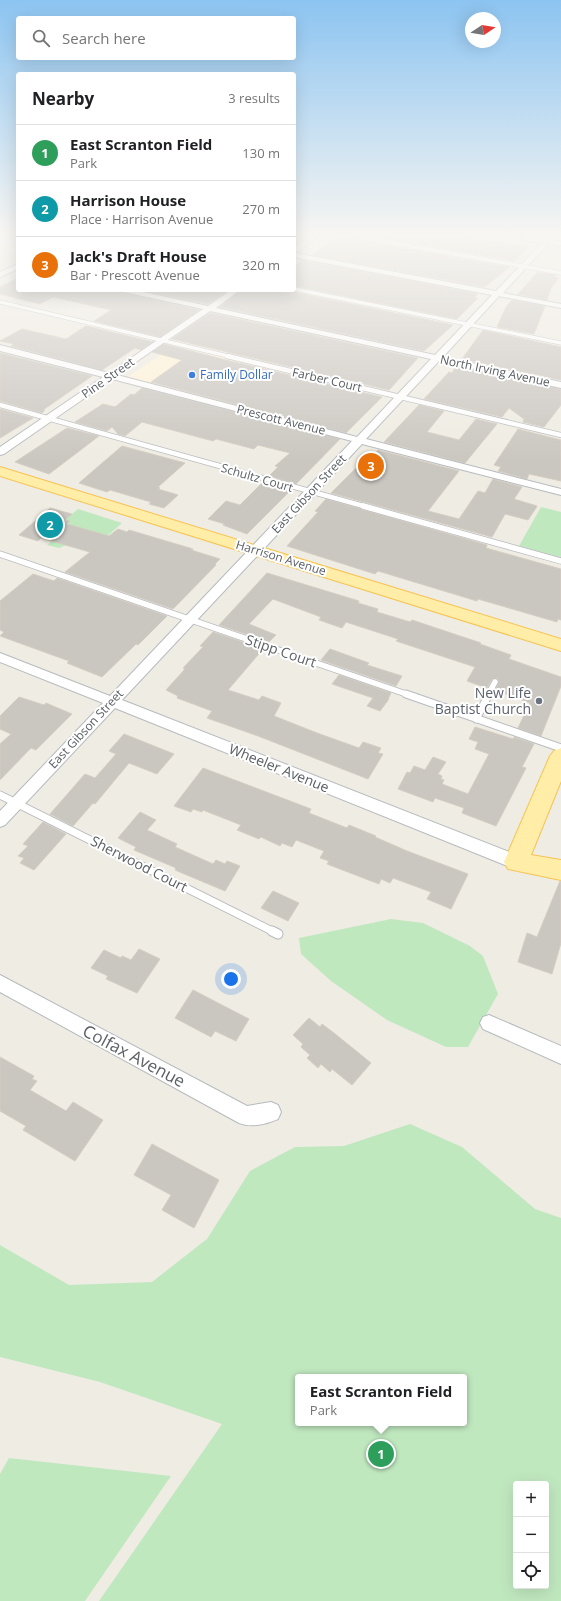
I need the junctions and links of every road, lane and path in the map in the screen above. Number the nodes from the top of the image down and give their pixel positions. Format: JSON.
{"nodes":[{"id":1,"x":40,"y":312,"type":"edge"},
{"id":2,"x":205,"y":312,"type":"edge"},
{"id":3,"x":222,"y":312,"type":"edge"},
{"id":4,"x":408,"y":312,"type":"edge"},
{"id":5,"x":481,"y":312,"type":"edge"},
{"id":6,"x":470,"y":324,"type":"junction"},
{"id":7,"x":162,"y":341,"type":"junction"},
{"id":8,"x":561,"y":343,"type":"edge"},
{"id":9,"x":1,"y":349,"type":"edge"},
{"id":10,"x":437,"y":358,"type":"junction"},
{"id":11,"x":111,"y":376,"type":"junction"},
{"id":12,"x":561,"y":385,"type":"edge"},
{"id":13,"x":400,"y":397,"type":"junction"},
{"id":14,"x":0,"y":405,"type":"edge"},
{"id":15,"x":50,"y":418,"type":"junction"},
{"id":16,"x":561,"y":435,"type":"edge"},
{"id":17,"x":360,"y":440,"type":"junction"},
{"id":18,"x":0,"y":452,"type":"edge"},
{"id":19,"x":0,"y":471,"type":"edge"},
{"id":20,"x":561,"y":492,"type":"edge"},
{"id":21,"x":311,"y":493,"type":"junction"},
{"id":22,"x":256,"y":550,"type":"junction"},
{"id":23,"x":0,"y":554,"type":"edge"},
{"id":24,"x":561,"y":561,"type":"edge"},
{"id":25,"x":189,"y":620,"type":"junction"},
{"id":26,"x":561,"y":644,"type":"edge"},
{"id":27,"x":0,"y":657,"type":"edge"},
{"id":28,"x":495,"y":682,"type":"dead end"},
{"id":29,"x":112,"y":701,"type":"junction"},
{"id":30,"x":476,"y":719,"type":"junction"},
{"id":31,"x":561,"y":748,"type":"edge"},
{"id":32,"x":561,"y":756,"type":"edge"},
{"id":33,"x":0,"y":795,"type":"edge"},
{"id":34,"x":17,"y":803,"type":"junction"},
{"id":35,"x":0,"y":821,"type":"edge"},
{"id":36,"x":516,"y":862,"type":"junction"},
{"id":37,"x":561,"y":870,"type":"edge"},
{"id":38,"x":278,"y":934,"type":"dead end"},
{"id":39,"x":0,"y":983,"type":"edge"},
{"id":40,"x":489,"y":1023,"type":"dead end"},
{"id":41,"x":561,"y":1055,"type":"edge"},
{"id":42,"x":271,"y":1112,"type":"dead end"}],
"edges":[{"from":1,"to":7,"type":"lane","name":"Farber Court"},
{"from":2,"to":7,"type":"street","name":"Pine Street"},
{"from":3,"to":10,"type":"street","name":"North Irving Avenue"},
{"from":4,"to":6,"type":"lane"},
{"from":5,"to":6,"type":"street","name":"East Gibson Street"},
{"from":6,"to":8,"type":"lane"},
{"from":6,"to":10,"type":"street","name":"East Gibson Street"},
{"from":7,"to":11,"type":"street","name":"Pine Street"},
{"from":7,"to":13,"type":"lane","name":"Farber Court"},
{"from":9,"to":11,"type":"street","name":"Prescott Avenue"},
{"from":10,"to":12,"type":"street","name":"North Irving Avenue"},
{"from":10,"to":13,"type":"street","name":"East Gibson Street"},
{"from":11,"to":15,"type":"street","name":"Pine Street"},
{"from":11,"to":17,"type":"street","name":"Prescott Avenue"},
{"from":13,"to":16,"type":"lane","name":"Farber Court"},
{"from":13,"to":17,"type":"street","name":"East Gibson Street"},
{"from":14,"to":15,"type":"lane","name":"Schultz Court"},
{"from":15,"to":18,"type":"street","name":"Pine Street"},
{"from":15,"to":21,"type":"lane","name":"Schultz Court"},
{"from":17,"to":20,"type":"street","name":"Prescott Avenue"},
{"from":17,"to":21,"type":"street","name":"East Gibson Street"},
{"from":19,"to":22,"type":"main road","name":"Harrison Avenue"},
{"from":21,"to":22,"type":"street","name":"East Gibson Street"},
{"from":21,"to":24,"type":"lane","name":"Schultz Court"},
{"from":22,"to":25,"type":"street","name":"East Gibson Street"},
{"from":22,"to":26,"type":"main road","name":"Harrison Avenue"},
{"from":23,"to":25,"type":"lane","name":"Stipp Court"},
{"from":25,"to":29,"type":"street","name":"East Gibson Street"},
{"from":25,"to":30,"type":"lane","name":"Stipp Court"},
{"from":27,"to":29,"type":"street","name":"Wheeler Avenue"},
{"from":28,"to":30,"type":"lane"},
{"from":29,"to":34,"type":"street","name":"East Gibson Street"},
{"from":29,"to":36,"type":"street","name":"Wheeler Avenue"},
{"from":30,"to":31,"type":"lane","name":"Stipp Court"},
{"from":32,"to":36,"type":"main road"},
{"from":33,"to":34,"type":"lane","name":"Sherwood Court"},
{"from":34,"to":35,"type":"street","name":"East Gibson Street"},
{"from":34,"to":38,"type":"lane","name":"Sherwood Court"},
{"from":36,"to":37,"type":"main road","name":"Wheeler Avenue"},
{"from":39,"to":42,"type":"street","name":"Colfax Avenue"},
{"from":40,"to":41,"type":"street"}]}
